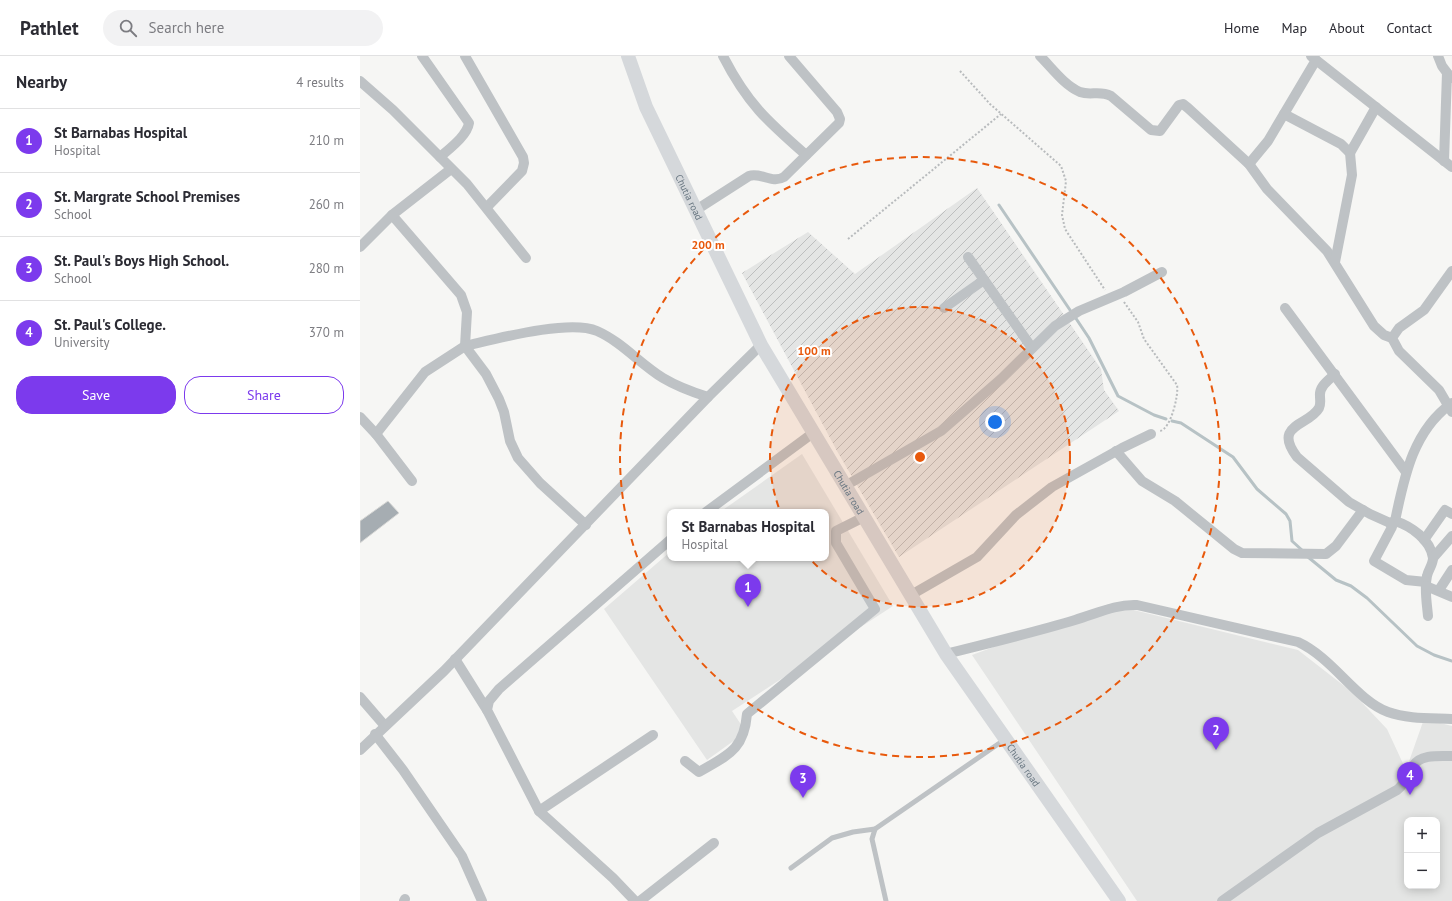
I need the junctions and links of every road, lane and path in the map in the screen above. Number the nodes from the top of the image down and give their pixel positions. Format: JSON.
{"nodes":[{"id":1,"x":422,"y":56,"type":"edge"},
{"id":2,"x":465,"y":56,"type":"edge"},
{"id":3,"x":628,"y":56,"type":"edge"},
{"id":4,"x":722,"y":56,"type":"edge"},
{"id":5,"x":788,"y":56,"type":"edge"},
{"id":6,"x":1040,"y":56,"type":"edge"},
{"id":7,"x":1438,"y":56,"type":"edge"},
{"id":8,"x":1314,"y":58,"type":"edge"},
{"id":9,"x":960,"y":71,"type":"dead end"},
{"id":10,"x":1449,"y":76,"type":"edge"},
{"id":11,"x":360,"y":81,"type":"edge"},
{"id":12,"x":1376,"y":107,"type":"junction"},
{"id":13,"x":1001,"y":114,"type":"junction"},
{"id":14,"x":1284,"y":114,"type":"junction"},
{"id":15,"x":1350,"y":153,"type":"junction"},
{"id":16,"x":806,"y":155,"type":"junction"},
{"id":17,"x":440,"y":157,"type":"junction"},
{"id":18,"x":1444,"y":161,"type":"junction"},
{"id":19,"x":1250,"y":164,"type":"junction"},
{"id":20,"x":1452,"y":167,"type":"edge"},
{"id":21,"x":451,"y":169,"type":"junction"},
{"id":22,"x":487,"y":207,"type":"junction"},
{"id":23,"x":696,"y":210,"type":"junction"},
{"id":24,"x":392,"y":215,"type":"junction"},
{"id":25,"x":848,"y":239,"type":"dead end"},
{"id":26,"x":360,"y":247,"type":"edge"},
{"id":27,"x":968,"y":257,"type":"dead end"},
{"id":28,"x":526,"y":258,"type":"dead end"},
{"id":29,"x":1335,"y":262,"type":"junction"},
{"id":30,"x":1162,"y":272,"type":"dead end"},
{"id":31,"x":1452,"y":272,"type":"edge"},
{"id":32,"x":984,"y":280,"type":"junction"},
{"id":33,"x":1114,"y":295,"type":"junction"},
{"id":34,"x":944,"y":308,"type":"dead end"},
{"id":35,"x":1285,"y":308,"type":"dead end"},
{"id":36,"x":1392,"y":338,"type":"junction"},
{"id":37,"x":761,"y":345,"type":"junction"},
{"id":38,"x":465,"y":346,"type":"junction"},
{"id":39,"x":1032,"y":348,"type":"junction"},
{"id":40,"x":1335,"y":374,"type":"junction"},
{"id":41,"x":708,"y":397,"type":"junction"},
{"id":42,"x":1451,"y":407,"type":"edge"},
{"id":43,"x":360,"y":417,"type":"edge"},
{"id":44,"x":813,"y":433,"type":"junction"},
{"id":45,"x":376,"y":434,"type":"junction"},
{"id":46,"x":1151,"y":434,"type":"joint"},
{"id":47,"x":1116,"y":451,"type":"junction"},
{"id":48,"x":1406,"y":472,"type":"junction"},
{"id":49,"x":412,"y":481,"type":"dead end"},
{"id":50,"x":845,"y":486,"type":"junction"},
{"id":51,"x":710,"y":509,"type":"edge"},
{"id":52,"x":1362,"y":510,"type":"junction"},
{"id":53,"x":1452,"y":514,"type":"edge"},
{"id":54,"x":864,"y":517,"type":"junction"},
{"id":55,"x":1392,"y":522,"type":"junction"},
{"id":56,"x":586,"y":524,"type":"junction"},
{"id":57,"x":1452,"y":536,"type":"edge"},
{"id":58,"x":1424,"y":540,"type":"junction"},
{"id":59,"x":667,"y":543,"type":"edge"},
{"id":60,"x":1433,"y":558,"type":"junction"},
{"id":61,"x":1452,"y":570,"type":"edge"},
{"id":62,"x":1426,"y":584,"type":"junction"},
{"id":63,"x":1439,"y":590,"type":"junction"},
{"id":64,"x":911,"y":595,"type":"junction"},
{"id":65,"x":1452,"y":597,"type":"edge"},
{"id":66,"x":1428,"y":616,"type":"dead end"},
{"id":67,"x":946,"y":654,"type":"junction"},
{"id":68,"x":455,"y":660,"type":"junction"},
{"id":69,"x":360,"y":697,"type":"edge"},
{"id":70,"x":487,"y":710,"type":"junction"},
{"id":71,"x":1452,"y":719,"type":"edge"},
{"id":72,"x":385,"y":726,"type":"junction"},
{"id":73,"x":375,"y":734,"type":"junction"},
{"id":74,"x":653,"y":735,"type":"dead end"},
{"id":75,"x":1006,"y":739,"type":"junction"},
{"id":76,"x":360,"y":750,"type":"edge"},
{"id":77,"x":1452,"y":756,"type":"edge"},
{"id":78,"x":685,"y":760,"type":"dead end"},
{"id":79,"x":540,"y":811,"type":"junction"},
{"id":80,"x":875,"y":829,"type":"junction"},
{"id":81,"x":714,"y":843,"type":"dead end"},
{"id":82,"x":791,"y":868,"type":"dead end"},
{"id":83,"x":482,"y":901,"type":"edge"},
{"id":84,"x":635,"y":901,"type":"edge"},
{"id":85,"x":640,"y":901,"type":"edge"},
{"id":86,"x":886,"y":901,"type":"edge"},
{"id":87,"x":1119,"y":901,"type":"edge"},
{"id":88,"x":1222,"y":901,"type":"edge"}],
"edges":[{"from":1,"to":17,"type":"street"},
{"from":2,"to":22,"type":"street"},
{"from":3,"to":23,"type":"street","name":"Chutia road"},
{"from":4,"to":16,"type":"street"},
{"from":5,"to":16,"type":"street"},
{"from":6,"to":19,"type":"street"},
{"from":7,"to":10,"type":"street"},
{"from":8,"to":12,"type":"street"},
{"from":8,"to":14,"type":"street"},
{"from":9,"to":13,"type":"path"},
{"from":10,"to":18,"type":"street"},
{"from":11,"to":17,"type":"street"},
{"from":12,"to":15,"type":"street"},
{"from":12,"to":18,"type":"street"},
{"from":13,"to":25,"type":"path"},
{"from":13,"to":33,"type":"path"},
{"from":14,"to":15,"type":"street"},
{"from":14,"to":19,"type":"street"},
{"from":15,"to":29,"type":"street"},
{"from":16,"to":23,"type":"street"},
{"from":17,"to":21,"type":"street"},
{"from":18,"to":20,"type":"street"},
{"from":19,"to":29,"type":"street"},
{"from":21,"to":22,"type":"street"},
{"from":21,"to":24,"type":"street"},
{"from":22,"to":28,"type":"street"},
{"from":23,"to":37,"type":"street","name":"Chutia road"},
{"from":24,"to":26,"type":"street"},
{"from":24,"to":38,"type":"street"},
{"from":27,"to":32,"type":"street"},
{"from":29,"to":36,"type":"street"},
{"from":30,"to":33,"type":"street"},
{"from":31,"to":36,"type":"street"},
{"from":32,"to":34,"type":"street"},
{"from":32,"to":39,"type":"street"},
{"from":33,"to":39,"type":"street"},
{"from":33,"to":46,"type":"path"},
{"from":35,"to":40,"type":"street"},
{"from":36,"to":42,"type":"street"},
{"from":37,"to":41,"type":"street"},
{"from":37,"to":44,"type":"street","name":"Chutia road"},
{"from":38,"to":41,"type":"street"},
{"from":38,"to":45,"type":"street"},
{"from":38,"to":56,"type":"street"},
{"from":39,"to":50,"type":"street"},
{"from":40,"to":48,"type":"street"},
{"from":40,"to":52,"type":"street"},
{"from":41,"to":56,"type":"street"},
{"from":42,"to":48,"type":"street"},
{"from":43,"to":45,"type":"street"},
{"from":44,"to":50,"type":"street","name":"Chutia road"},
{"from":44,"to":51,"type":"street"},
{"from":45,"to":49,"type":"street"},
{"from":46,"to":47,"type":"street"},
{"from":47,"to":52,"type":"street"},
{"from":47,"to":64,"type":"street"},
{"from":48,"to":55,"type":"street"},
{"from":50,"to":54,"type":"street","name":"Chutia road"},
{"from":52,"to":55,"type":"street"},
{"from":53,"to":58,"type":"street"},
{"from":54,"to":64,"type":"street","name":"Chutia road"},
{"from":54,"to":78,"type":"street"},
{"from":55,"to":58,"type":"street"},
{"from":55,"to":62,"type":"street"},
{"from":56,"to":68,"type":"street"},
{"from":57,"to":60,"type":"street"},
{"from":58,"to":60,"type":"street"},
{"from":59,"to":70,"type":"street"},
{"from":60,"to":62,"type":"street"},
{"from":61,"to":63,"type":"street"},
{"from":62,"to":63,"type":"street"},
{"from":62,"to":66,"type":"street"},
{"from":63,"to":65,"type":"street"},
{"from":64,"to":67,"type":"street","name":"Chutia road"},
{"from":67,"to":71,"type":"street"},
{"from":67,"to":75,"type":"street","name":"Chutia road"},
{"from":68,"to":70,"type":"street"},
{"from":68,"to":72,"type":"street"},
{"from":69,"to":72,"type":"street"},
{"from":70,"to":79,"type":"street"},
{"from":72,"to":73,"type":"street"},
{"from":73,"to":76,"type":"street"},
{"from":73,"to":83,"type":"street"},
{"from":74,"to":79,"type":"street"},
{"from":75,"to":80,"type":"lane"},
{"from":75,"to":87,"type":"street","name":"Chutia road"},
{"from":77,"to":88,"type":"street"},
{"from":79,"to":84,"type":"street"},
{"from":80,"to":82,"type":"lane"},
{"from":80,"to":86,"type":"lane"},
{"from":81,"to":85,"type":"street"}]}
